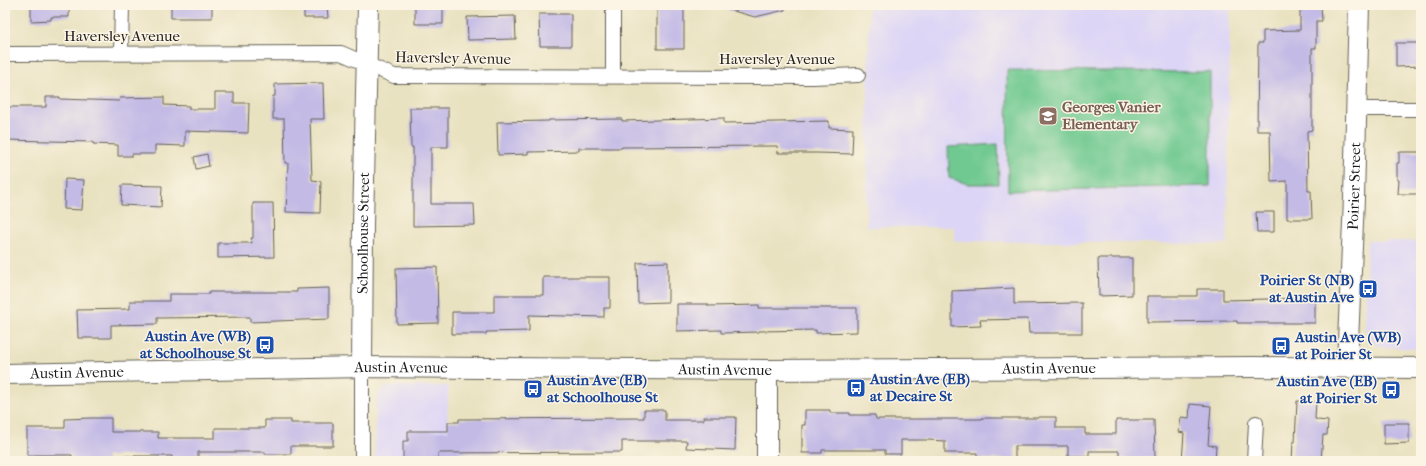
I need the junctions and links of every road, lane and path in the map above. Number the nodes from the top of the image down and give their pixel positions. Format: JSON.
{"nodes":[{"id":1,"x":122,"y":5,"type":"edge"},
{"id":2,"x":368,"y":5,"type":"edge"},
{"id":3,"x":613,"y":5,"type":"edge"},
{"id":4,"x":1359,"y":5,"type":"edge"},
{"id":5,"x":121,"y":52,"type":"junction"},
{"id":6,"x":5,"y":54,"type":"edge"},
{"id":7,"x":366,"y":64,"type":"junction"},
{"id":8,"x":858,"y":75,"type":"dead end"},
{"id":9,"x":613,"y":76,"type":"junction"},
{"id":10,"x":1356,"y":109,"type":"junction"},
{"id":11,"x":1421,"y":109,"type":"edge"},
{"id":12,"x":362,"y":367,"type":"junction"},
{"id":13,"x":1347,"y":367,"type":"junction"},
{"id":14,"x":1421,"y":368,"type":"edge"},
{"id":15,"x":767,"y":370,"type":"junction"},
{"id":16,"x":5,"y":374,"type":"edge"},
{"id":17,"x":1256,"y":423,"type":"dead end"},
{"id":18,"x":362,"y":461,"type":"edge"},
{"id":19,"x":767,"y":461,"type":"edge"},
{"id":20,"x":1254,"y":461,"type":"edge"}],
"edges":[{"from":1,"to":5,"type":"street"},
{"from":2,"to":7,"type":"main road","name":"Schoolhouse Street"},
{"from":3,"to":9,"type":"street"},
{"from":4,"to":10,"type":"main road","name":"Poirier Street"},
{"from":5,"to":6,"type":"street","name":"Haversley Avenue"},
{"from":5,"to":7,"type":"street","name":"Haversley Avenue"},
{"from":7,"to":9,"type":"street","name":"Haversley Avenue"},
{"from":7,"to":12,"type":"main road","name":"Schoolhouse Street"},
{"from":8,"to":9,"type":"street","name":"Haversley Avenue"},
{"from":10,"to":11,"type":"street"},
{"from":10,"to":13,"type":"main road","name":"Poirier Street"},
{"from":12,"to":15,"type":"main road","name":"Austin Avenue"},
{"from":12,"to":16,"type":"main road","name":"Austin Avenue"},
{"from":12,"to":18,"type":"street","name":"Schoolhouse Street"},
{"from":13,"to":14,"type":"main road","name":"Austin Avenue"},
{"from":13,"to":15,"type":"main road","name":"Austin Avenue"},
{"from":15,"to":19,"type":"main road"},
{"from":17,"to":20,"type":"street"}]}
